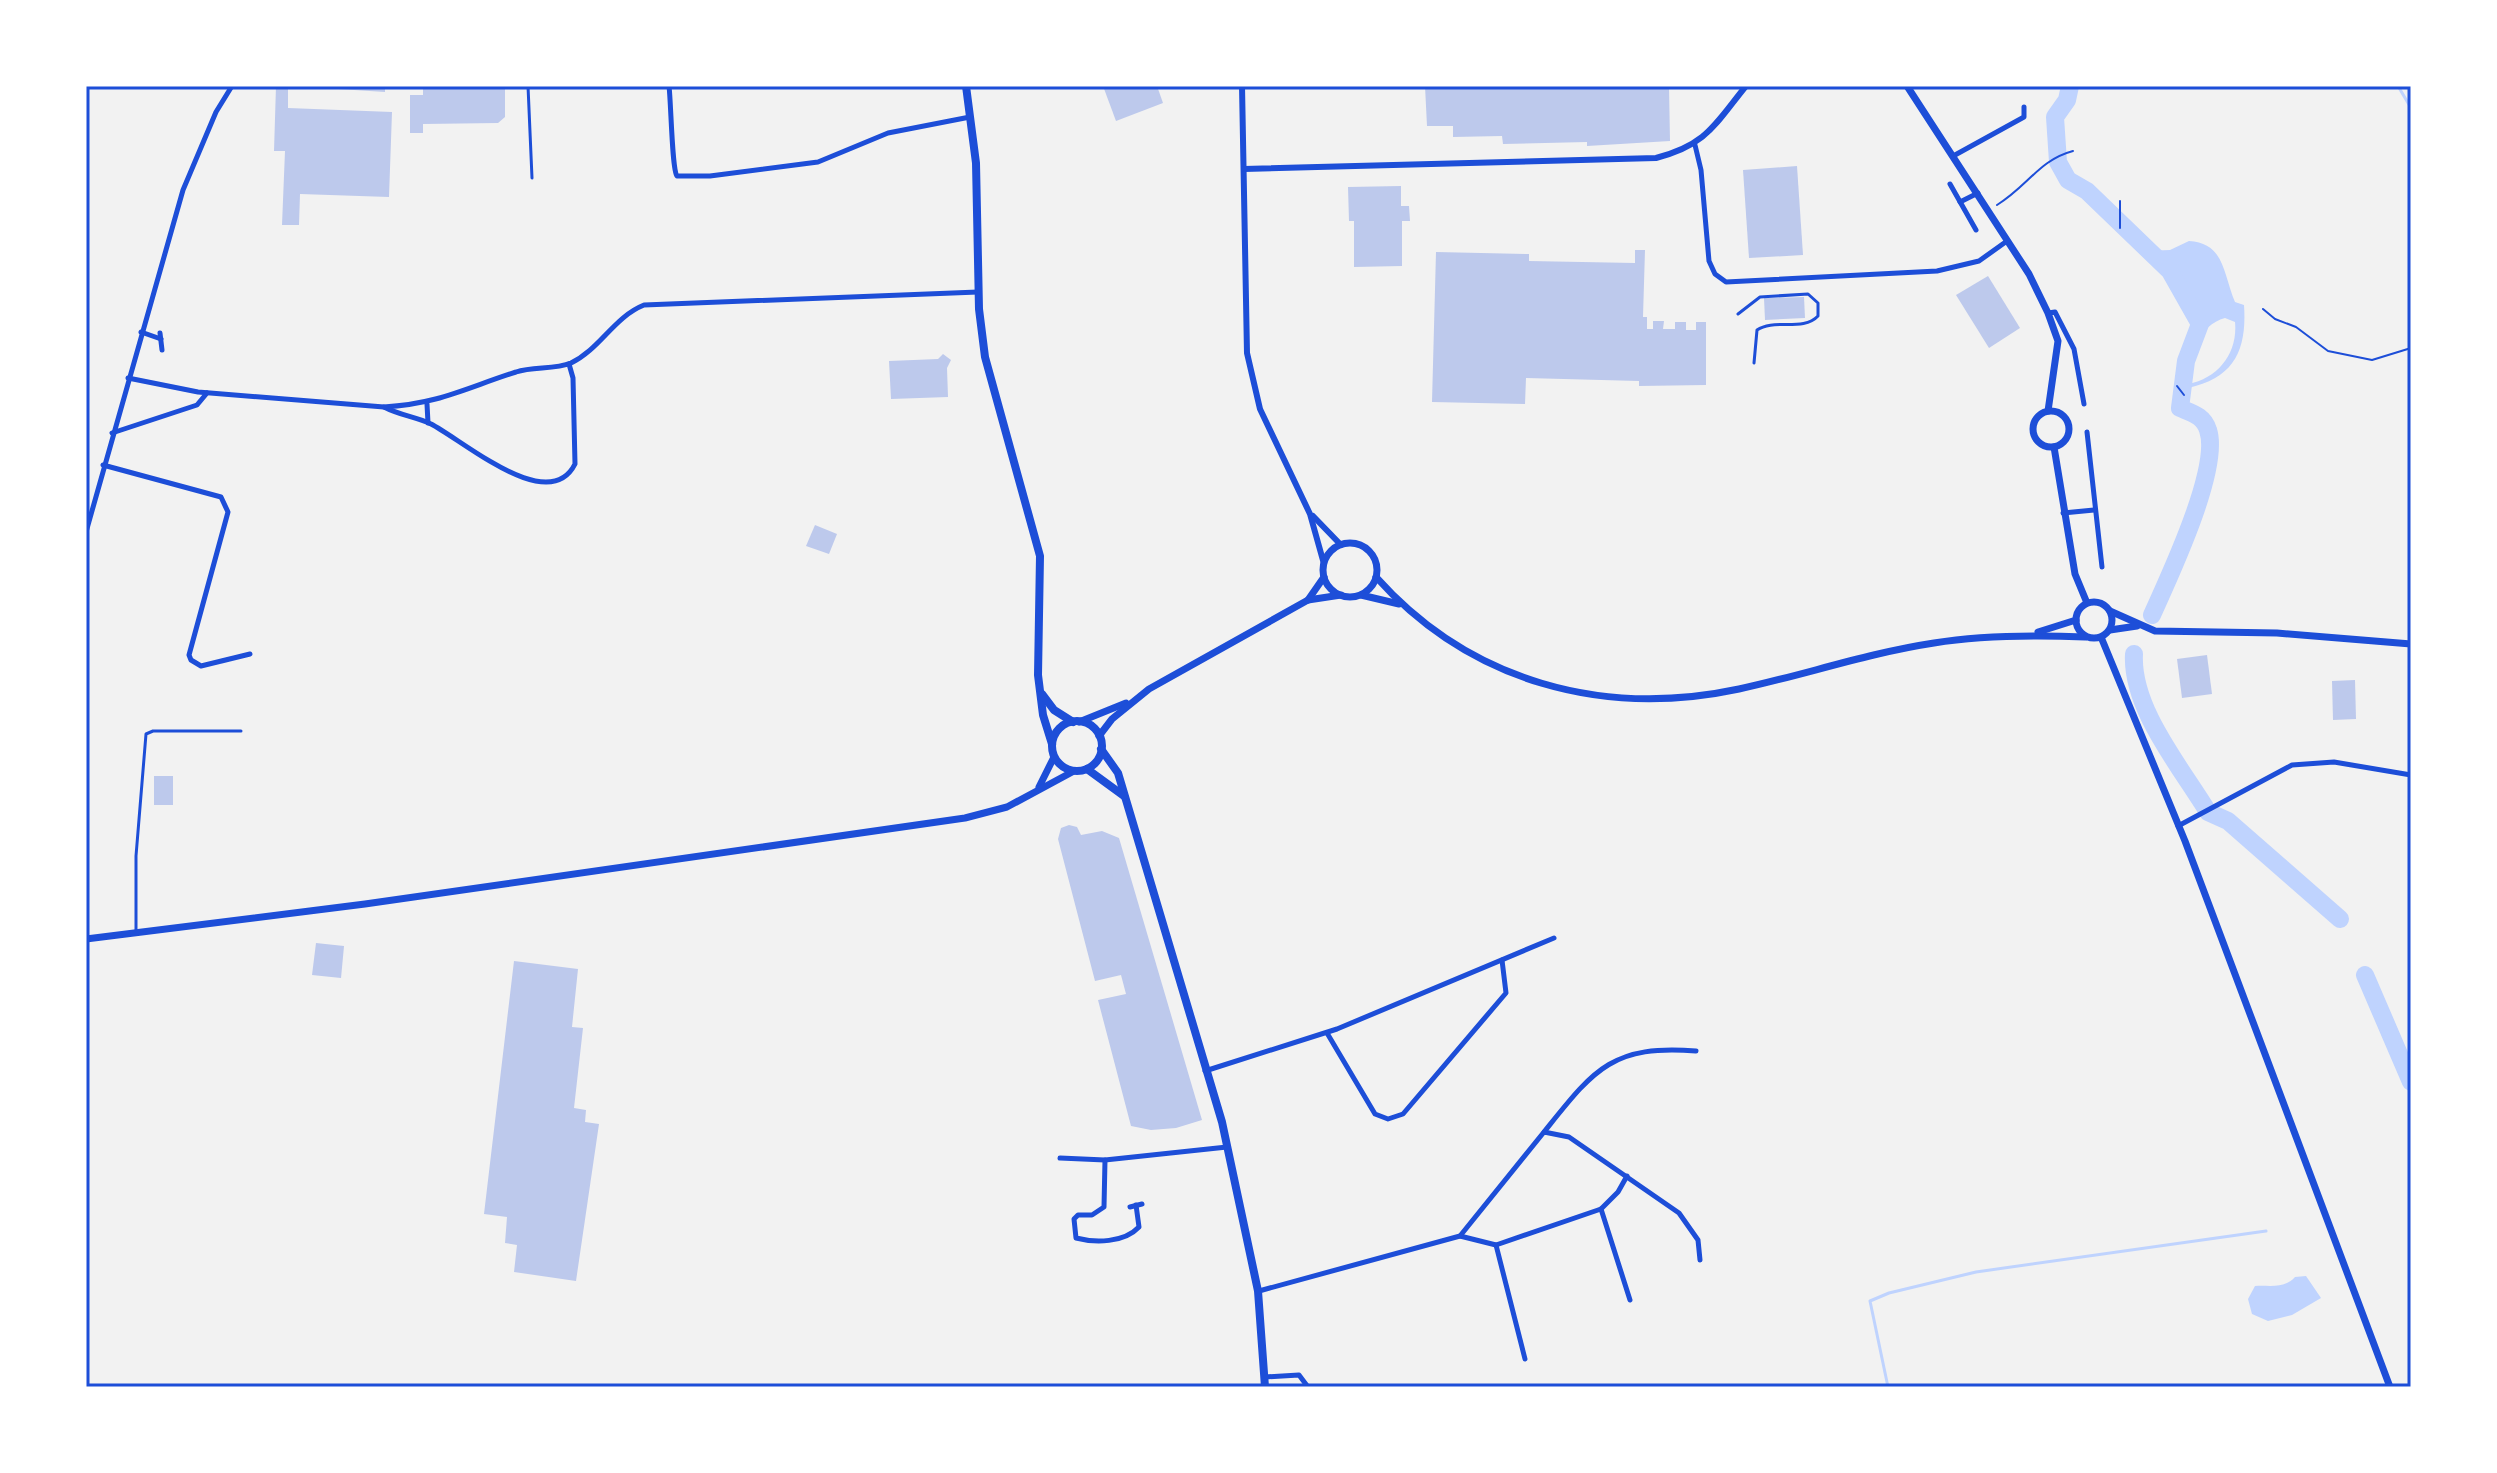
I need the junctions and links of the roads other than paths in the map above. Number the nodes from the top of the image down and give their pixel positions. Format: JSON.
{"nodes":[{"id":1,"x":232,"y":86,"type":"edge"},
{"id":2,"x":528,"y":86,"type":"edge"},
{"id":3,"x":669,"y":86,"type":"edge"},
{"id":4,"x":966,"y":86,"type":"edge"},
{"id":5,"x":1242,"y":86,"type":"edge"},
{"id":6,"x":1746,"y":86,"type":"edge"},
{"id":7,"x":1907,"y":86,"type":"edge"},
{"id":8,"x":2024,"y":107,"type":"dead end"},
{"id":9,"x":971,"y":117,"type":"junction"},
{"id":10,"x":1695,"y":145,"type":"junction"},
{"id":11,"x":1955,"y":155,"type":"junction"},
{"id":12,"x":1244,"y":169,"type":"junction"},
{"id":13,"x":532,"y":178,"type":"dead end"},
{"id":14,"x":1950,"y":184,"type":"dead end"},
{"id":15,"x":1978,"y":193,"type":"junction"},
{"id":16,"x":1960,"y":202,"type":"junction"},
{"id":17,"x":1976,"y":230,"type":"dead end"},
{"id":18,"x":2008,"y":241,"type":"junction"},
{"id":19,"x":978,"y":292,"type":"junction"},
{"id":20,"x":2048,"y":313,"type":"junction"},
{"id":21,"x":1738,"y":314,"type":"dead end"},
{"id":22,"x":141,"y":332,"type":"junction"},
{"id":23,"x":162,"y":350,"type":"dead end"},
{"id":24,"x":1754,"y":363,"type":"dead end"},
{"id":25,"x":569,"y":364,"type":"junction"},
{"id":26,"x":128,"y":378,"type":"junction"},
{"id":27,"x":207,"y":393,"type":"junction"},
{"id":28,"x":427,"y":404,"type":"junction"},
{"id":29,"x":2084,"y":404,"type":"dead end"},
{"id":30,"x":384,"y":407,"type":"junction"},
{"id":31,"x":2048,"y":411,"type":"junction"},
{"id":32,"x":428,"y":423,"type":"junction"},
{"id":33,"x":2087,"y":432,"type":"dead end"},
{"id":34,"x":112,"y":433,"type":"junction"},
{"id":35,"x":2054,"y":447,"type":"junction"},
{"id":36,"x":103,"y":465,"type":"junction"},
{"id":37,"x":2094,"y":510,"type":"junction"},
{"id":38,"x":2062,"y":513,"type":"junction"},
{"id":39,"x":1310,"y":514,"type":"junction"},
{"id":40,"x":86,"y":532,"type":"edge"},
{"id":41,"x":1341,"y":545,"type":"junction"},
{"id":42,"x":1324,"y":564,"type":"junction"},
{"id":43,"x":2102,"y":567,"type":"dead end"},
{"id":44,"x":1324,"y":577,"type":"junction"},
{"id":45,"x":1376,"y":577,"type":"junction"},
{"id":46,"x":1341,"y":595,"type":"junction"},
{"id":47,"x":1360,"y":595,"type":"junction"},
{"id":48,"x":1308,"y":600,"type":"junction"},
{"id":49,"x":2087,"y":603,"type":"junction"},
{"id":50,"x":1401,"y":605,"type":"junction"},
{"id":51,"x":2110,"y":611,"type":"junction"},
{"id":52,"x":2076,"y":620,"type":"junction"},
{"id":53,"x":2139,"y":626,"type":"junction"},
{"id":54,"x":2110,"y":630,"type":"junction"},
{"id":55,"x":2032,"y":634,"type":"junction"},
{"id":56,"x":2085,"y":637,"type":"junction"},
{"id":57,"x":2101,"y":637,"type":"junction"},
{"id":58,"x":2411,"y":644,"type":"edge"},
{"id":59,"x":250,"y":654,"type":"dead end"},
{"id":60,"x":1041,"y":694,"type":"junction"},
{"id":61,"x":1131,"y":701,"type":"junction"},
{"id":62,"x":1076,"y":722,"type":"junction"},
{"id":63,"x":241,"y":731,"type":"dead end"},
{"id":64,"x":1099,"y":736,"type":"junction"},
{"id":65,"x":1052,"y":744,"type":"junction"},
{"id":66,"x":1101,"y":749,"type":"junction"},
{"id":67,"x":1054,"y":757,"type":"junction"},
{"id":68,"x":1087,"y":769,"type":"junction"},
{"id":69,"x":1074,"y":771,"type":"junction"},
{"id":70,"x":2411,"y":775,"type":"edge"},
{"id":71,"x":1038,"y":789,"type":"junction"},
{"id":72,"x":1124,"y":796,"type":"junction"},
{"id":73,"x":2178,"y":826,"type":"junction"},
{"id":74,"x":136,"y":933,"type":"junction"},
{"id":75,"x":1554,"y":938,"type":"dead end"},
{"id":76,"x":86,"y":939,"type":"edge"},
{"id":77,"x":1502,"y":960,"type":"junction"},
{"id":78,"x":1327,"y":1033,"type":"junction"},
{"id":79,"x":1696,"y":1051,"type":"dead end"},
{"id":80,"x":1205,"y":1071,"type":"junction"},
{"id":81,"x":1544,"y":1132,"type":"junction"},
{"id":82,"x":1227,"y":1147,"type":"junction"},
{"id":83,"x":1060,"y":1158,"type":"dead end"},
{"id":84,"x":1105,"y":1160,"type":"junction"},
{"id":85,"x":1627,"y":1176,"type":"junction"},
{"id":86,"x":1136,"y":1205,"type":"dead end"},
{"id":87,"x":1601,"y":1209,"type":"junction"},
{"id":88,"x":1460,"y":1236,"type":"junction"},
{"id":89,"x":1496,"y":1245,"type":"junction"},
{"id":90,"x":1700,"y":1260,"type":"dead end"},
{"id":91,"x":1258,"y":1291,"type":"junction"},
{"id":92,"x":1630,"y":1300,"type":"dead end"},
{"id":93,"x":1525,"y":1359,"type":"dead end"},
{"id":94,"x":1265,"y":1382,"type":"edge"},
{"id":95,"x":1308,"y":1387,"type":"edge"},
{"id":96,"x":2390,"y":1387,"type":"edge"}],
"edges":[{"from":1,"to":22,"type":"street"},
{"from":2,"to":13,"type":"lane"},
{"from":3,"to":9,"type":"street"},
{"from":4,"to":9,"type":"main road"},
{"from":5,"to":12,"type":"street"},
{"from":6,"to":10,"type":"street"},
{"from":7,"to":11,"type":"main road"},
{"from":8,"to":11,"type":"street"},
{"from":9,"to":19,"type":"main road"},
{"from":10,"to":12,"type":"street"},
{"from":10,"to":18,"type":"street"},
{"from":11,"to":15,"type":"main road"},
{"from":12,"to":39,"type":"street"},
{"from":14,"to":16,"type":"street"},
{"from":15,"to":16,"type":"street"},
{"from":15,"to":18,"type":"main road"},
{"from":16,"to":17,"type":"street"},
{"from":18,"to":20,"type":"main road"},
{"from":19,"to":25,"type":"street"},
{"from":19,"to":60,"type":"main road"},
{"from":20,"to":29,"type":"street"},
{"from":20,"to":31,"type":"main road"},
{"from":21,"to":24,"type":"lane"},
{"from":22,"to":23,"type":"street"},
{"from":22,"to":26,"type":"street"},
{"from":25,"to":28,"type":"street"},
{"from":25,"to":32,"type":"street"},
{"from":26,"to":27,"type":"street"},
{"from":26,"to":34,"type":"street"},
{"from":27,"to":30,"type":"street"},
{"from":27,"to":34,"type":"street"},
{"from":28,"to":30,"type":"street"},
{"from":28,"to":32,"type":"street"},
{"from":30,"to":32,"type":"street"},
{"from":31,"to":35,"type":"main road"},
{"from":31,"to":35,"type":"main road"},
{"from":33,"to":37,"type":"street"},
{"from":34,"to":36,"type":"street"},
{"from":35,"to":38,"type":"main road"},
{"from":36,"to":40,"type":"street"},
{"from":36,"to":59,"type":"street"},
{"from":37,"to":38,"type":"street"},
{"from":37,"to":43,"type":"street"},
{"from":38,"to":49,"type":"main road"},
{"from":39,"to":41,"type":"street"},
{"from":39,"to":42,"type":"street"},
{"from":41,"to":42,"type":"main road"},
{"from":41,"to":45,"type":"main road"},
{"from":42,"to":44,"type":"main road"},
{"from":44,"to":46,"type":"main road"},
{"from":44,"to":48,"type":"main road"},
{"from":45,"to":47,"type":"main road"},
{"from":45,"to":50,"type":"main road"},
{"from":46,"to":47,"type":"main road"},
{"from":46,"to":48,"type":"main road"},
{"from":47,"to":50,"type":"main road"},
{"from":48,"to":61,"type":"main road"},
{"from":49,"to":51,"type":"main road"},
{"from":49,"to":52,"type":"main road"},
{"from":50,"to":55,"type":"main road"},
{"from":51,"to":53,"type":"main road"},
{"from":51,"to":54,"type":"main road"},
{"from":52,"to":55,"type":"main road"},
{"from":52,"to":56,"type":"main road"},
{"from":53,"to":54,"type":"main road"},
{"from":53,"to":58,"type":"main road"},
{"from":54,"to":57,"type":"main road"},
{"from":55,"to":56,"type":"main road"},
{"from":56,"to":57,"type":"main road"},
{"from":57,"to":73,"type":"main road"},
{"from":60,"to":62,"type":"main road"},
{"from":60,"to":65,"type":"main road"},
{"from":61,"to":62,"type":"main road"},
{"from":61,"to":64,"type":"main road"},
{"from":62,"to":64,"type":"main road"},
{"from":62,"to":65,"type":"main road"},
{"from":63,"to":74,"type":"lane"},
{"from":64,"to":66,"type":"main road"},
{"from":65,"to":67,"type":"main road"},
{"from":66,"to":68,"type":"main road"},
{"from":66,"to":72,"type":"main road"},
{"from":67,"to":69,"type":"main road"},
{"from":67,"to":71,"type":"main road"},
{"from":68,"to":69,"type":"main road"},
{"from":68,"to":72,"type":"main road"},
{"from":69,"to":71,"type":"main road"},
{"from":70,"to":73,"type":"street"},
{"from":71,"to":74,"type":"main road"},
{"from":72,"to":80,"type":"main road"},
{"from":73,"to":96,"type":"main road"},
{"from":74,"to":76,"type":"main road"},
{"from":75,"to":77,"type":"street"},
{"from":77,"to":78,"type":"street"},
{"from":77,"to":78,"type":"street"},
{"from":78,"to":80,"type":"street"},
{"from":79,"to":81,"type":"street"},
{"from":80,"to":82,"type":"main road"},
{"from":81,"to":85,"type":"street"},
{"from":81,"to":88,"type":"street"},
{"from":82,"to":84,"type":"street"},
{"from":82,"to":91,"type":"main road"},
{"from":83,"to":84,"type":"street"},
{"from":84,"to":86,"type":"street"},
{"from":85,"to":87,"type":"street"},
{"from":85,"to":90,"type":"street"},
{"from":87,"to":89,"type":"street"},
{"from":87,"to":92,"type":"street"},
{"from":88,"to":89,"type":"street"},
{"from":88,"to":91,"type":"street"},
{"from":89,"to":93,"type":"street"},
{"from":91,"to":94,"type":"main road"},
{"from":94,"to":95,"type":"street"}]}
